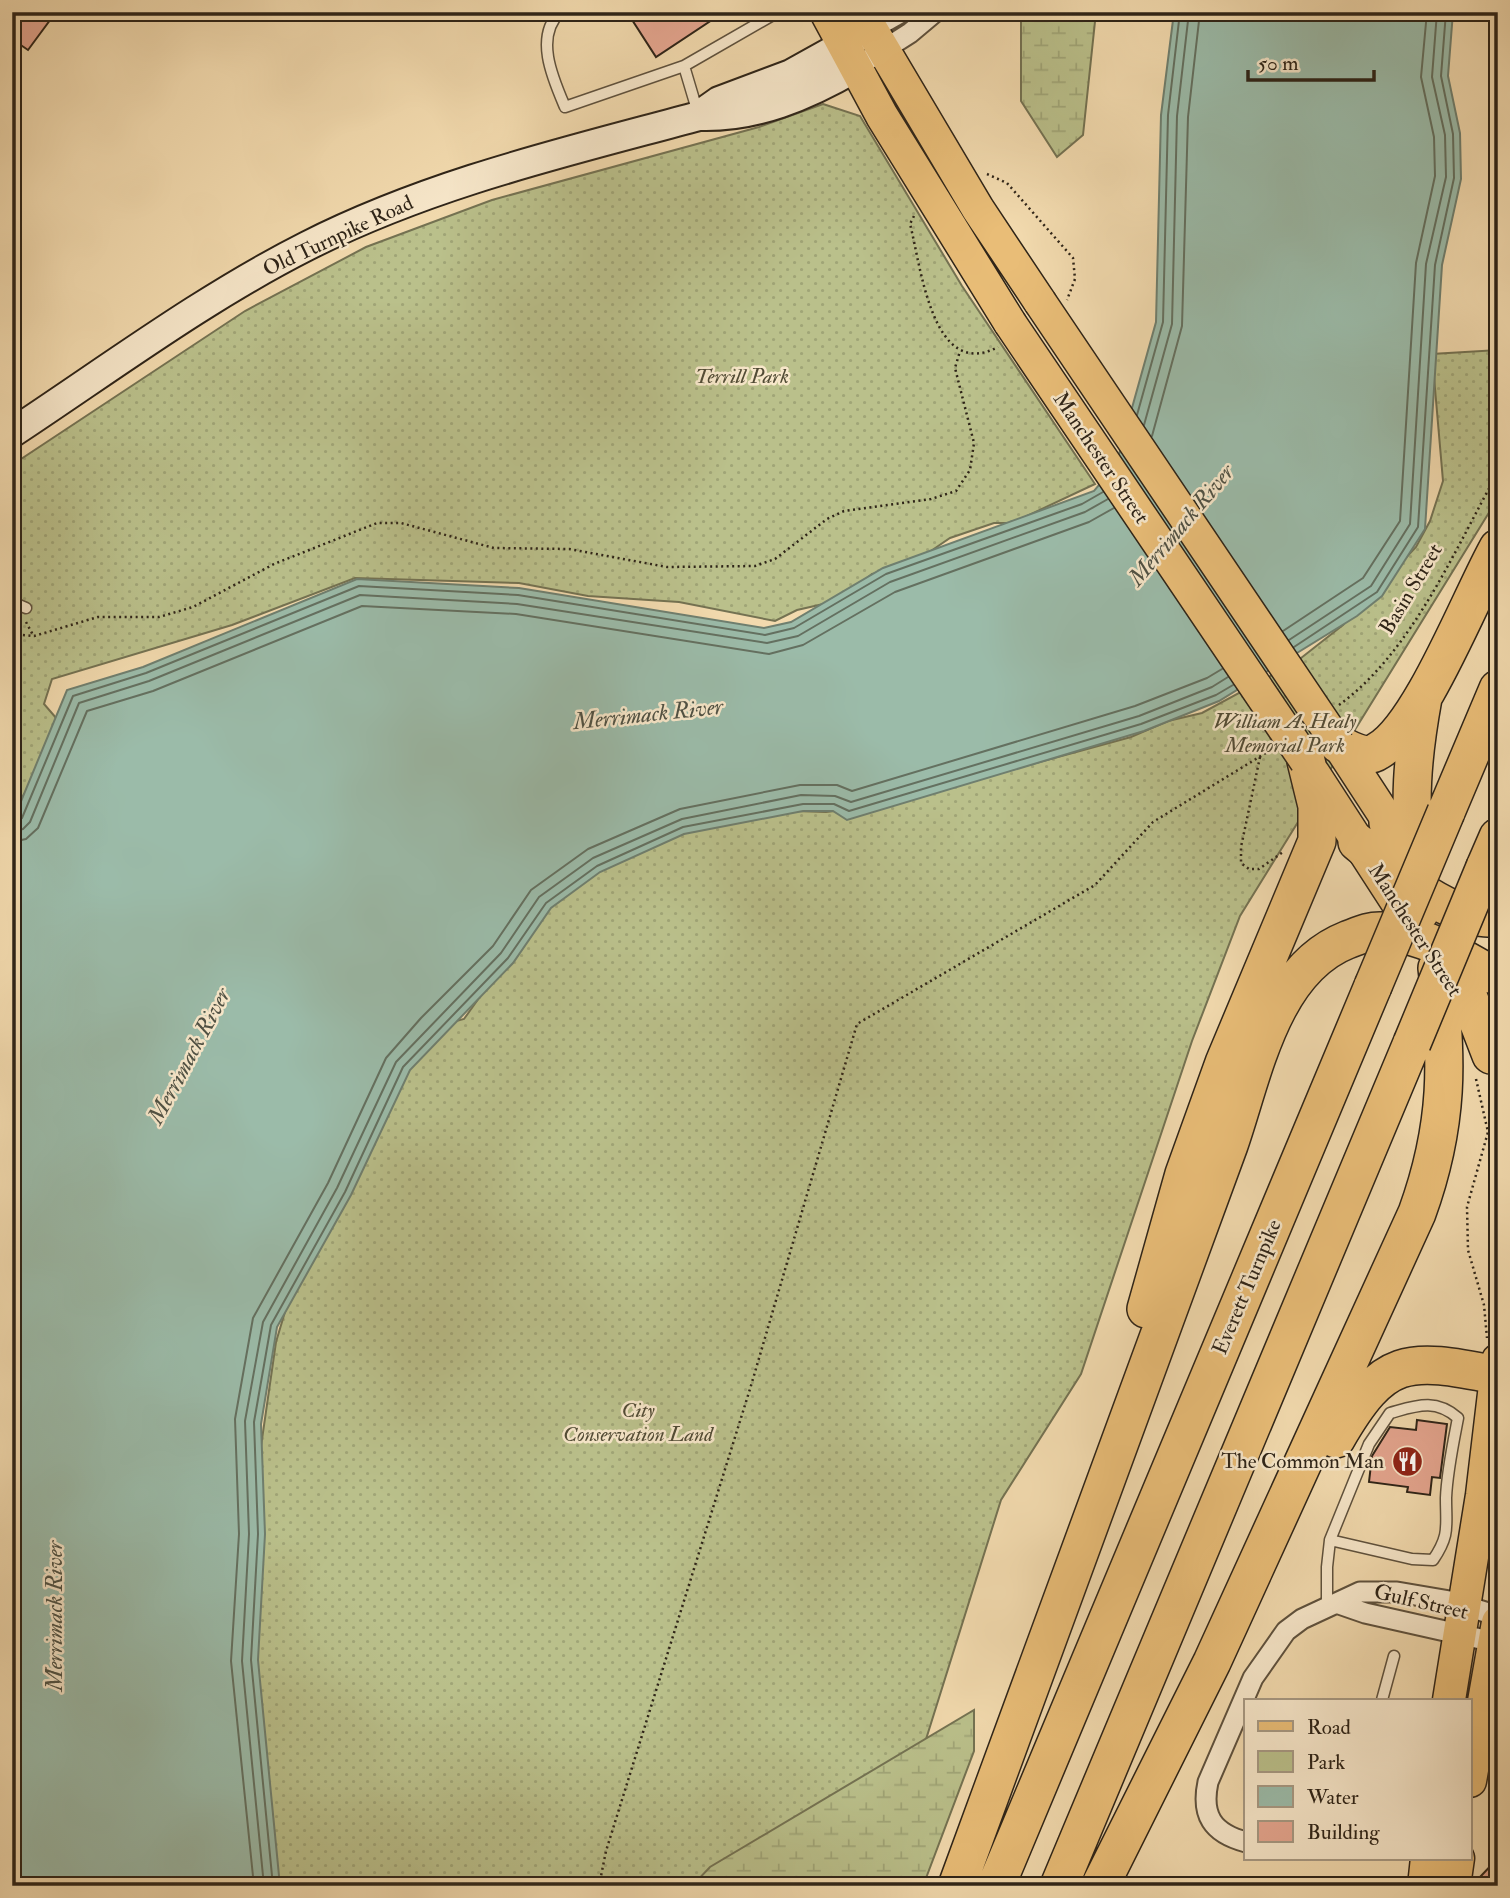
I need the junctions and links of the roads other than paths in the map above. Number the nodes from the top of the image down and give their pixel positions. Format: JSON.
{"nodes":[{"id":1,"x":560,"y":12,"type":"edge"},
{"id":2,"x":778,"y":12,"type":"edge"},
{"id":3,"x":826,"y":12,"type":"edge"},
{"id":4,"x":902,"y":12,"type":"edge"},
{"id":5,"x":935,"y":12,"type":"edge"},
{"id":6,"x":872,"y":31,"type":"edge"},
{"id":7,"x":849,"y":57,"type":"junction"},
{"id":8,"x":684,"y":66,"type":"junction"},
{"id":9,"x":699,"y":116,"type":"junction"},
{"id":10,"x":12,"y":433,"type":"edge"},
{"id":11,"x":1498,"y":548,"type":"edge"},
{"id":12,"x":12,"y":602,"type":"edge"},
{"id":13,"x":24,"y":612,"type":"road end"},
{"id":14,"x":1498,"y":689,"type":"edge"},
{"id":15,"x":1423,"y":698,"type":"junction"},
{"id":16,"x":1335,"y":727,"type":"junction"},
{"id":17,"x":1306,"y":761,"type":"junction"},
{"id":18,"x":1388,"y":823,"type":"joint"},
{"id":19,"x":1357,"y":842,"type":"junction"},
{"id":20,"x":1492,"y":852,"type":"edge"},
{"id":21,"x":1426,"y":887,"type":"junction"},
{"id":22,"x":1498,"y":918,"type":"edge"},
{"id":23,"x":1435,"y":949,"type":"junction"},
{"id":24,"x":1494,"y":980,"type":"edge"},
{"id":25,"x":1488,"y":1066,"type":"edge"},
{"id":26,"x":1495,"y":1363,"type":"edge"},
{"id":27,"x":1461,"y":1532,"type":"junction"},
{"id":28,"x":1331,"y":1540,"type":"junction"},
{"id":29,"x":1064,"y":1596,"type":"junction"},
{"id":30,"x":1333,"y":1605,"type":"junction"},
{"id":31,"x":1234,"y":1616,"type":"junction"},
{"id":32,"x":1462,"y":1620,"type":"junction"},
{"id":33,"x":1497,"y":1631,"type":"edge"},
{"id":34,"x":1394,"y":1656,"type":"dead end"},
{"id":35,"x":1382,"y":1699,"type":"edge"},
{"id":36,"x":1449,"y":1699,"type":"edge"},
{"id":37,"x":1472,"y":1770,"type":"edge"},
{"id":38,"x":1244,"y":1841,"type":"edge"},
{"id":39,"x":1427,"y":1860,"type":"edge"},
{"id":40,"x":1458,"y":1860,"type":"edge"},
{"id":41,"x":957,"y":1886,"type":"edge"},
{"id":42,"x":996,"y":1886,"type":"edge"},
{"id":43,"x":1059,"y":1886,"type":"edge"},
{"id":44,"x":1100,"y":1886,"type":"edge"},
{"id":45,"x":1424,"y":1886,"type":"edge"},
{"id":46,"x":1454,"y":1886,"type":"edge"}],
"edges":[{"from":1,"to":8,"type":"lane"},
{"from":2,"to":8,"type":"lane"},
{"from":3,"to":7,"type":"main road","name":"Manchester Street"},
{"from":4,"to":6,"type":"street"},
{"from":5,"to":6,"type":"street"},
{"from":6,"to":7,"type":"street","name":"Old Turnpike Road"},
{"from":6,"to":16,"type":"main road","name":"Manchester Street","bridge":true},
{"from":7,"to":9,"type":"street","name":"Old Turnpike Road"},
{"from":7,"to":17,"type":"main road","name":"Manchester Street","bridge":true},
{"from":8,"to":9,"type":"lane"},
{"from":9,"to":10,"type":"street","name":"Old Turnpike Road"},
{"from":11,"to":15,"type":"highway"},
{"from":12,"to":13,"type":"lane"},
{"from":14,"to":42,"type":"highway","name":"Everett Turnpike","bridge":true},
{"from":15,"to":16,"type":"highway"},
{"from":15,"to":21,"type":"highway"},
{"from":16,"to":18,"type":"main road","name":"Manchester Street"},
{"from":17,"to":19,"type":"main road","name":"Manchester Street"},
{"from":17,"to":29,"type":"highway"},
{"from":18,"to":21,"type":"highway"},
{"from":19,"to":21,"type":"highway"},
{"from":19,"to":23,"type":"main road","name":"Manchester Street"},
{"from":20,"to":43,"type":"highway","bridge":true},
{"from":21,"to":22,"type":"highway"},
{"from":21,"to":23,"type":"highway"},
{"from":21,"to":24,"type":"main road","name":"Manchester Street"},
{"from":23,"to":24,"type":"highway"},
{"from":23,"to":25,"type":"highway"},
{"from":23,"to":29,"type":"highway"},
{"from":23,"to":31,"type":"highway"},
{"from":26,"to":27,"type":"main road"},
{"from":26,"to":31,"type":"highway"},
{"from":27,"to":28,"type":"lane"},
{"from":27,"to":28,"type":"lane"},
{"from":27,"to":32,"type":"main road"},
{"from":28,"to":30,"type":"lane"},
{"from":29,"to":41,"type":"highway"},
{"from":30,"to":32,"type":"street","name":"Gulf Street"},
{"from":30,"to":32,"type":"street","name":"Gulf Street"},
{"from":30,"to":38,"type":"street","name":"Gulf Street"},
{"from":31,"to":44,"type":"highway"},
{"from":32,"to":33,"type":"street","name":"Gulf Street"},
{"from":32,"to":33,"type":"street","name":"Gulf Street"},
{"from":32,"to":36,"type":"main road"},
{"from":33,"to":37,"type":"main road"},
{"from":34,"to":35,"type":"lane"},
{"from":39,"to":45,"type":"main road"},
{"from":40,"to":46,"type":"main road"}]}
